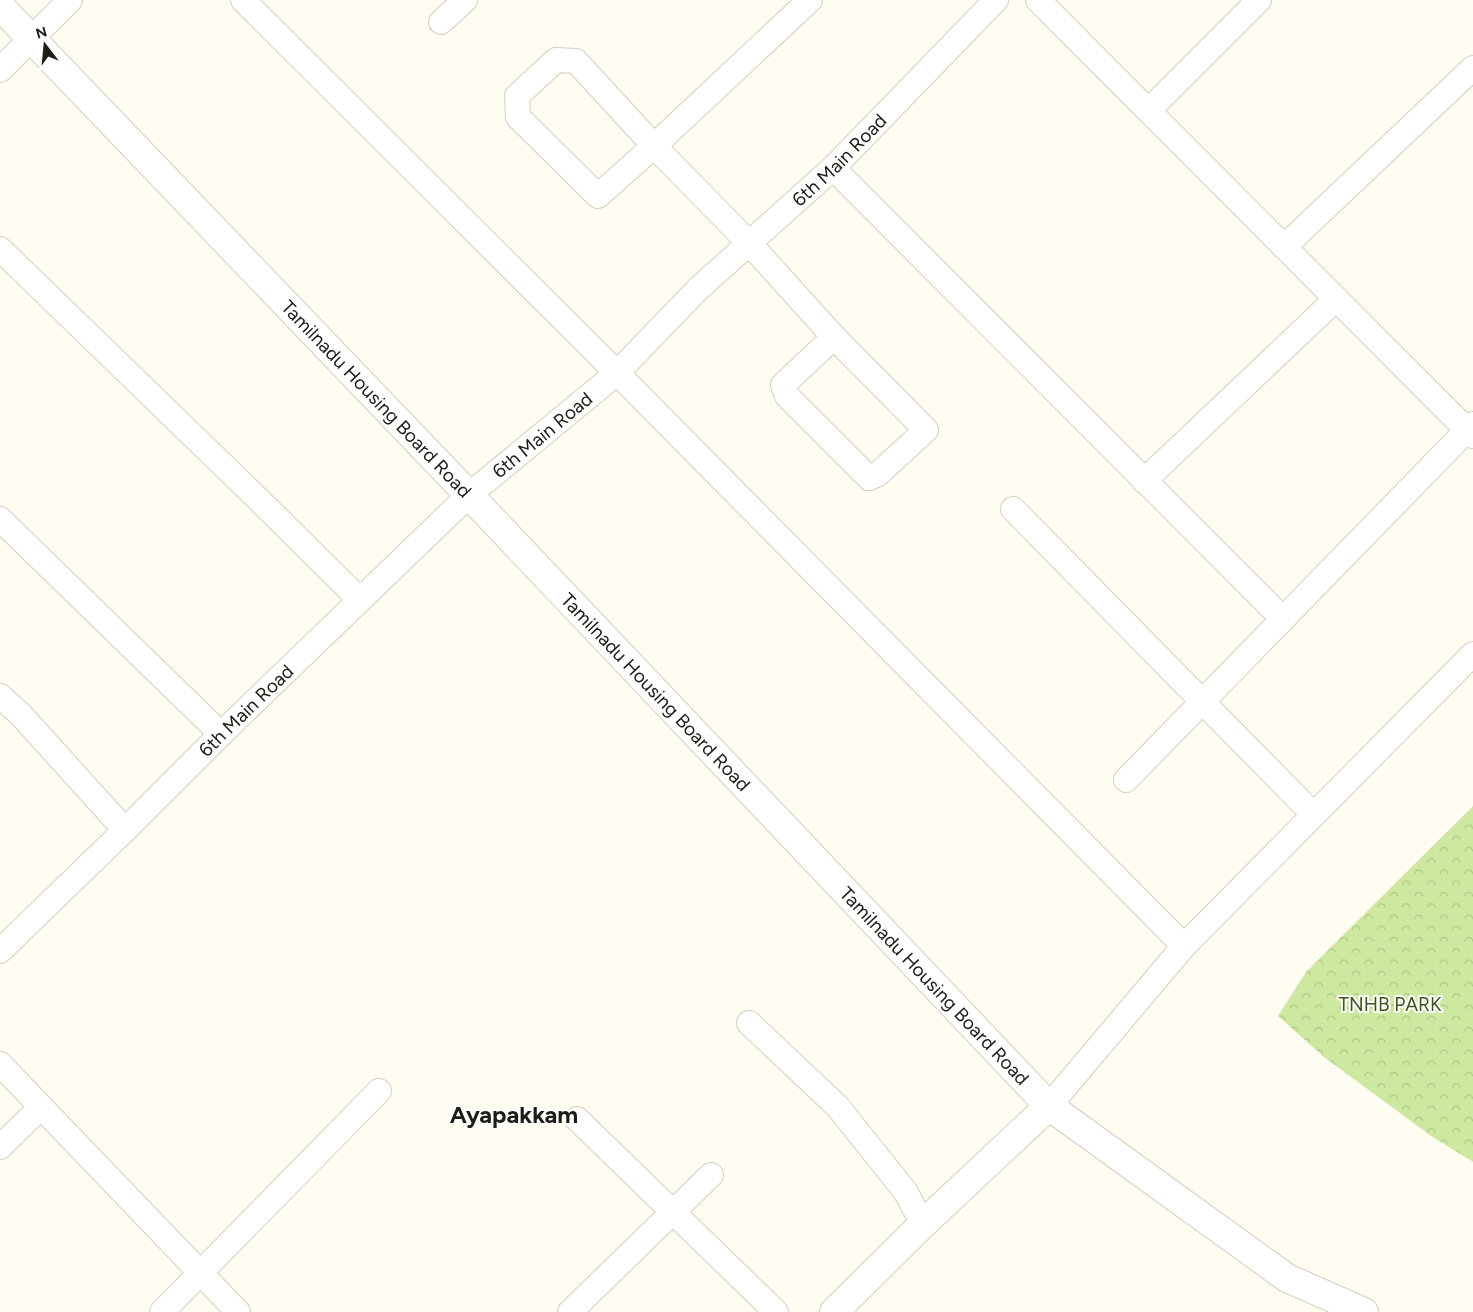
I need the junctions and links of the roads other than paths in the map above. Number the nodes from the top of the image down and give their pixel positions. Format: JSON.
{"nodes":[{"id":1,"x":70,"y":0,"type":"edge"},
{"id":2,"x":244,"y":0,"type":"edge"},
{"id":3,"x":465,"y":0,"type":"edge"},
{"id":4,"x":810,"y":0,"type":"edge"},
{"id":5,"x":996,"y":0,"type":"edge"},
{"id":6,"x":1038,"y":0,"type":"edge"},
{"id":7,"x":1259,"y":0,"type":"edge"},
{"id":8,"x":0,"y":6,"type":"edge"},
{"id":9,"x":441,"y":22,"type":"dead end"},
{"id":10,"x":32,"y":39,"type":"junction"},
{"id":11,"x":1473,"y":68,"type":"edge"},
{"id":12,"x":0,"y":70,"type":"edge"},
{"id":13,"x":1149,"y":110,"type":"junction"},
{"id":14,"x":654,"y":146,"type":"junction"},
{"id":15,"x":833,"y":168,"type":"junction"},
{"id":16,"x":750,"y":244,"type":"junction"},
{"id":17,"x":1284,"y":247,"type":"junction"},
{"id":18,"x":0,"y":249,"type":"edge"},
{"id":19,"x":1336,"y":299,"type":"junction"},
{"id":20,"x":834,"y":337,"type":"junction"},
{"id":21,"x":617,"y":373,"type":"junction"},
{"id":22,"x":1471,"y":430,"type":"edge"},
{"id":23,"x":1144,"y":481,"type":"junction"},
{"id":24,"x":469,"y":495,"type":"junction"},
{"id":25,"x":1013,"y":509,"type":"dead end"},
{"id":26,"x":0,"y":519,"type":"edge"},
{"id":27,"x":360,"y":600,"type":"junction"},
{"id":28,"x":1282,"y":618,"type":"junction"},
{"id":29,"x":1473,"y":654,"type":"edge"},
{"id":30,"x":0,"y":696,"type":"edge"},
{"id":31,"x":1202,"y":702,"type":"junction"},
{"id":32,"x":221,"y":734,"type":"junction"},
{"id":33,"x":1126,"y":780,"type":"dead end"},
{"id":34,"x":1313,"y":814,"type":"junction"},
{"id":35,"x":125,"y":830,"type":"junction"},
{"id":36,"x":1184,"y":946,"type":"junction"},
{"id":37,"x":0,"y":951,"type":"edge"},
{"id":38,"x":749,"y":1023,"type":"dead end"},
{"id":39,"x":0,"y":1064,"type":"edge"},
{"id":40,"x":379,"y":1091,"type":"dead end"},
{"id":41,"x":1049,"y":1106,"type":"junction"},
{"id":42,"x":41,"y":1107,"type":"junction"},
{"id":43,"x":577,"y":1119,"type":"dead end"},
{"id":44,"x":0,"y":1147,"type":"edge"},
{"id":45,"x":711,"y":1175,"type":"dead end"},
{"id":46,"x":672,"y":1212,"type":"junction"},
{"id":47,"x":923,"y":1224,"type":"junction"},
{"id":48,"x":201,"y":1273,"type":"junction"},
{"id":49,"x":162,"y":1312,"type":"edge"},
{"id":50,"x":238,"y":1312,"type":"edge"},
{"id":51,"x":570,"y":1312,"type":"edge"},
{"id":52,"x":776,"y":1312,"type":"edge"},
{"id":53,"x":834,"y":1312,"type":"edge"},
{"id":54,"x":1364,"y":1312,"type":"edge"}],
"edges":[{"from":1,"to":10,"type":"street"},
{"from":2,"to":21,"type":"street"},
{"from":3,"to":9,"type":"street"},
{"from":4,"to":14,"type":"street"},
{"from":5,"to":15,"type":"street","name":"6th Main Road"},
{"from":6,"to":13,"type":"street"},
{"from":7,"to":13,"type":"street"},
{"from":8,"to":10,"type":"street","name":"Tamilnadu Housing Board Road"},
{"from":10,"to":12,"type":"street"},
{"from":10,"to":24,"type":"street","name":"Tamilnadu Housing Board Road"},
{"from":11,"to":17,"type":"street"},
{"from":13,"to":17,"type":"street"},
{"from":14,"to":14,"type":"street"},
{"from":14,"to":16,"type":"street"},
{"from":15,"to":16,"type":"street","name":"6th Main Road"},
{"from":15,"to":23,"type":"street"},
{"from":16,"to":20,"type":"street"},
{"from":16,"to":21,"type":"street","name":"6th Main Road"},
{"from":17,"to":19,"type":"street"},
{"from":18,"to":27,"type":"street"},
{"from":19,"to":22,"type":"street"},
{"from":19,"to":23,"type":"street"},
{"from":20,"to":20,"type":"street"},
{"from":21,"to":24,"type":"street","name":"6th Main Road"},
{"from":21,"to":36,"type":"street"},
{"from":22,"to":28,"type":"street"},
{"from":23,"to":28,"type":"street"},
{"from":24,"to":27,"type":"street","name":"6th Main Road"},
{"from":24,"to":41,"type":"street","name":"Tamilnadu Housing Board Road"},
{"from":25,"to":31,"type":"street"},
{"from":26,"to":32,"type":"street"},
{"from":27,"to":32,"type":"street","name":"6th Main Road"},
{"from":28,"to":31,"type":"street"},
{"from":29,"to":34,"type":"street"},
{"from":30,"to":35,"type":"street"},
{"from":31,"to":33,"type":"street"},
{"from":31,"to":34,"type":"street"},
{"from":32,"to":35,"type":"street","name":"6th Main Road"},
{"from":34,"to":36,"type":"street"},
{"from":35,"to":37,"type":"street","name":"6th Main Road"},
{"from":36,"to":41,"type":"street"},
{"from":38,"to":47,"type":"street"},
{"from":39,"to":42,"type":"street"},
{"from":40,"to":48,"type":"street"},
{"from":41,"to":47,"type":"street"},
{"from":41,"to":54,"type":"street","name":"Tamilnadu Housing Board Road"},
{"from":42,"to":44,"type":"street"},
{"from":42,"to":48,"type":"street"},
{"from":43,"to":46,"type":"street"},
{"from":45,"to":46,"type":"street"},
{"from":46,"to":51,"type":"street"},
{"from":46,"to":52,"type":"street"},
{"from":47,"to":53,"type":"street"},
{"from":48,"to":49,"type":"street"},
{"from":48,"to":50,"type":"street"}]}
